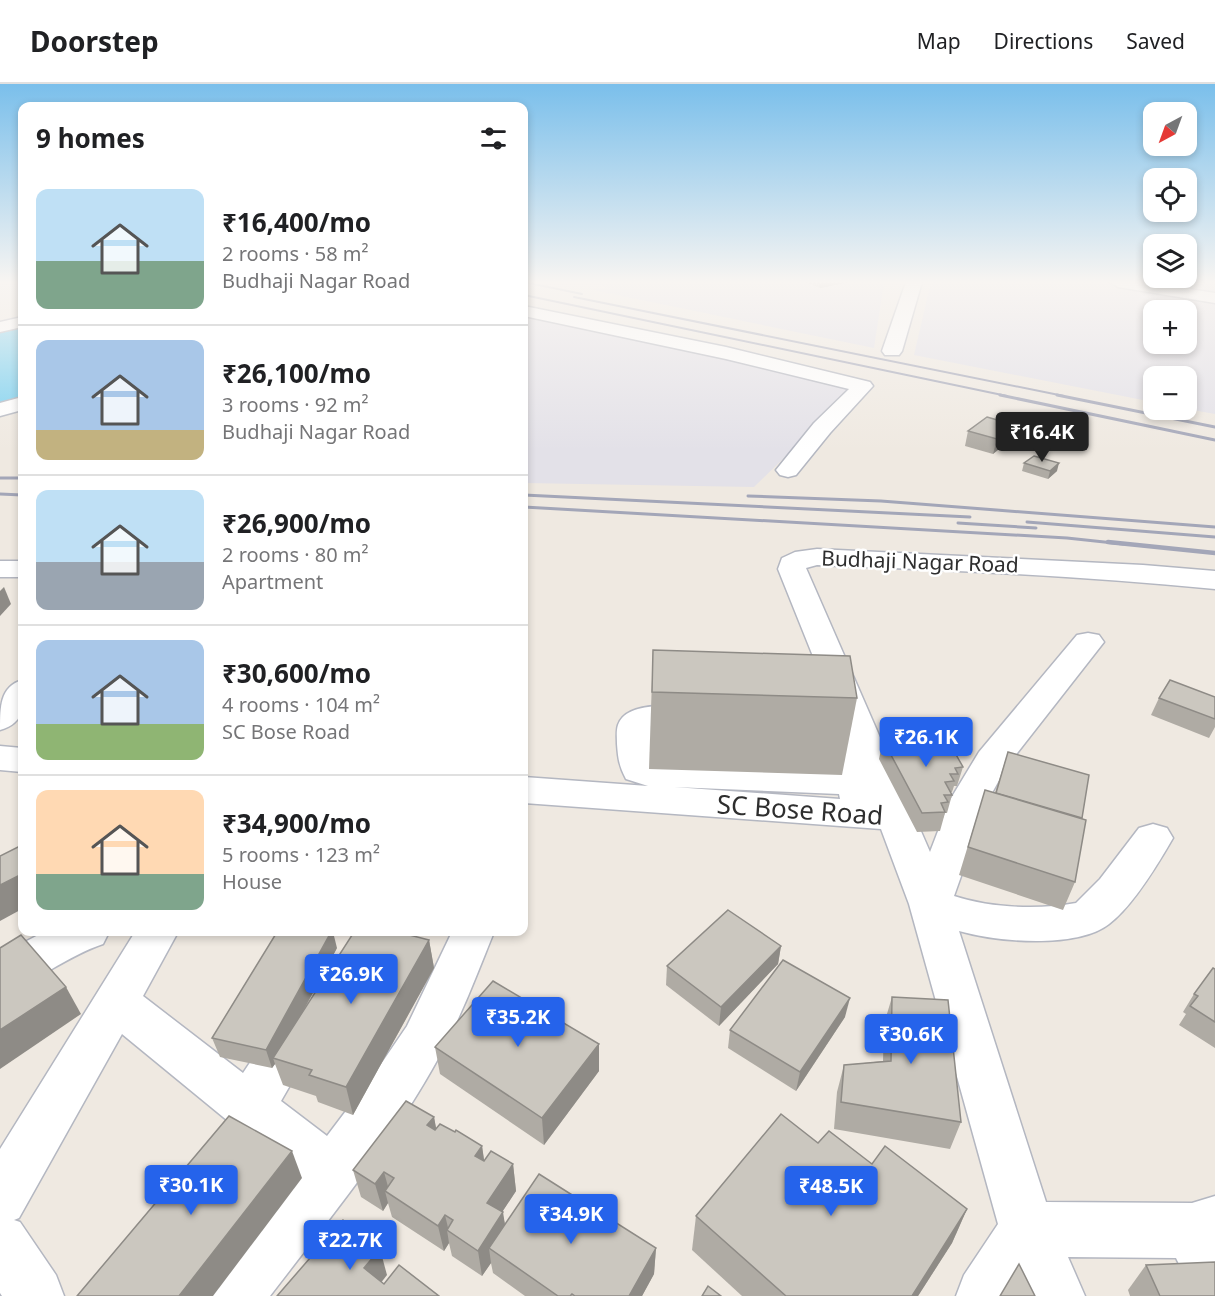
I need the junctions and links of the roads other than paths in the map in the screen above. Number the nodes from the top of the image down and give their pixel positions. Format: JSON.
{"nodes":[{"id":1,"x":657,"y":339,"type":"edge"},
{"id":2,"x":896,"y":339,"type":"edge"},
{"id":3,"x":892,"y":351,"type":"dead end"},
{"id":4,"x":18,"y":404,"type":"edge"},
{"id":5,"x":0,"y":410,"type":"edge"},
{"id":6,"x":788,"y":470,"type":"dead end"},
{"id":7,"x":0,"y":569,"type":"edge"},
{"id":8,"x":18,"y":569,"type":"edge"},
{"id":9,"x":1215,"y":580,"type":"edge"},
{"id":10,"x":1088,"y":642,"type":"dead end"},
{"id":11,"x":0,"y":676,"type":"edge"},
{"id":12,"x":18,"y":676,"type":"edge"},
{"id":13,"x":18,"y":695,"type":"edge"},
{"id":14,"x":0,"y":719,"type":"edge"},
{"id":15,"x":724,"y":720,"type":"edge"},
{"id":16,"x":803,"y":723,"type":"edge"},
{"id":17,"x":0,"y":758,"type":"edge"},
{"id":18,"x":18,"y":760,"type":"edge"},
{"id":19,"x":528,"y":790,"type":"edge"},
{"id":20,"x":870,"y":804,"type":"junction"},
{"id":21,"x":1153,"y":838,"type":"dead end"},
{"id":22,"x":930,"y":904,"type":"junction"},
{"id":23,"x":74,"y":936,"type":"edge"},
{"id":24,"x":155,"y":936,"type":"edge"},
{"id":25,"x":471,"y":936,"type":"edge"},
{"id":26,"x":0,"y":976,"type":"edge"},
{"id":27,"x":323,"y":994,"type":"edge"},
{"id":28,"x":116,"y":1002,"type":"junction"},
{"id":29,"x":246,"y":1125,"type":"junction"},
{"id":30,"x":331,"y":1172,"type":"junction"},
{"id":31,"x":0,"y":1198,"type":"edge"},
{"id":32,"x":1027,"y":1229,"type":"junction"},
{"id":33,"x":0,"y":1242,"type":"edge"},
{"id":34,"x":1207,"y":1244,"type":"edge"},
{"id":35,"x":35,"y":1296,"type":"edge"},
{"id":36,"x":234,"y":1296,"type":"edge"},
{"id":37,"x":985,"y":1296,"type":"edge"},
{"id":38,"x":1056,"y":1296,"type":"edge"}],
"edges":[{"from":1,"to":6,"type":"street"},
{"from":2,"to":3,"type":"street"},
{"from":4,"to":5,"type":"street"},
{"from":7,"to":8,"type":"street"},
{"from":9,"to":20,"type":"street","name":"Budhaji Nagar Road"},
{"from":10,"to":22,"type":"street"},
{"from":11,"to":12,"type":"street"},
{"from":13,"to":14,"type":"street"},
{"from":15,"to":20,"type":"street"},
{"from":16,"to":20,"type":"street"},
{"from":17,"to":18,"type":"street"},
{"from":19,"to":20,"type":"street","name":"SC Bose Road"},
{"from":20,"to":22,"type":"street","name":"SC Bose Road"},
{"from":21,"to":22,"type":"street"},
{"from":22,"to":32,"type":"street","name":"SC Bose Road"},
{"from":23,"to":26,"type":"street"},
{"from":24,"to":28,"type":"street"},
{"from":25,"to":30,"type":"street"},
{"from":27,"to":29,"type":"street"},
{"from":28,"to":29,"type":"street"},
{"from":28,"to":31,"type":"street"},
{"from":29,"to":30,"type":"street"},
{"from":30,"to":36,"type":"street"},
{"from":32,"to":34,"type":"street"},
{"from":32,"to":37,"type":"street"},
{"from":32,"to":38,"type":"street","name":"SC Bose Road"},
{"from":33,"to":35,"type":"street"}]}
